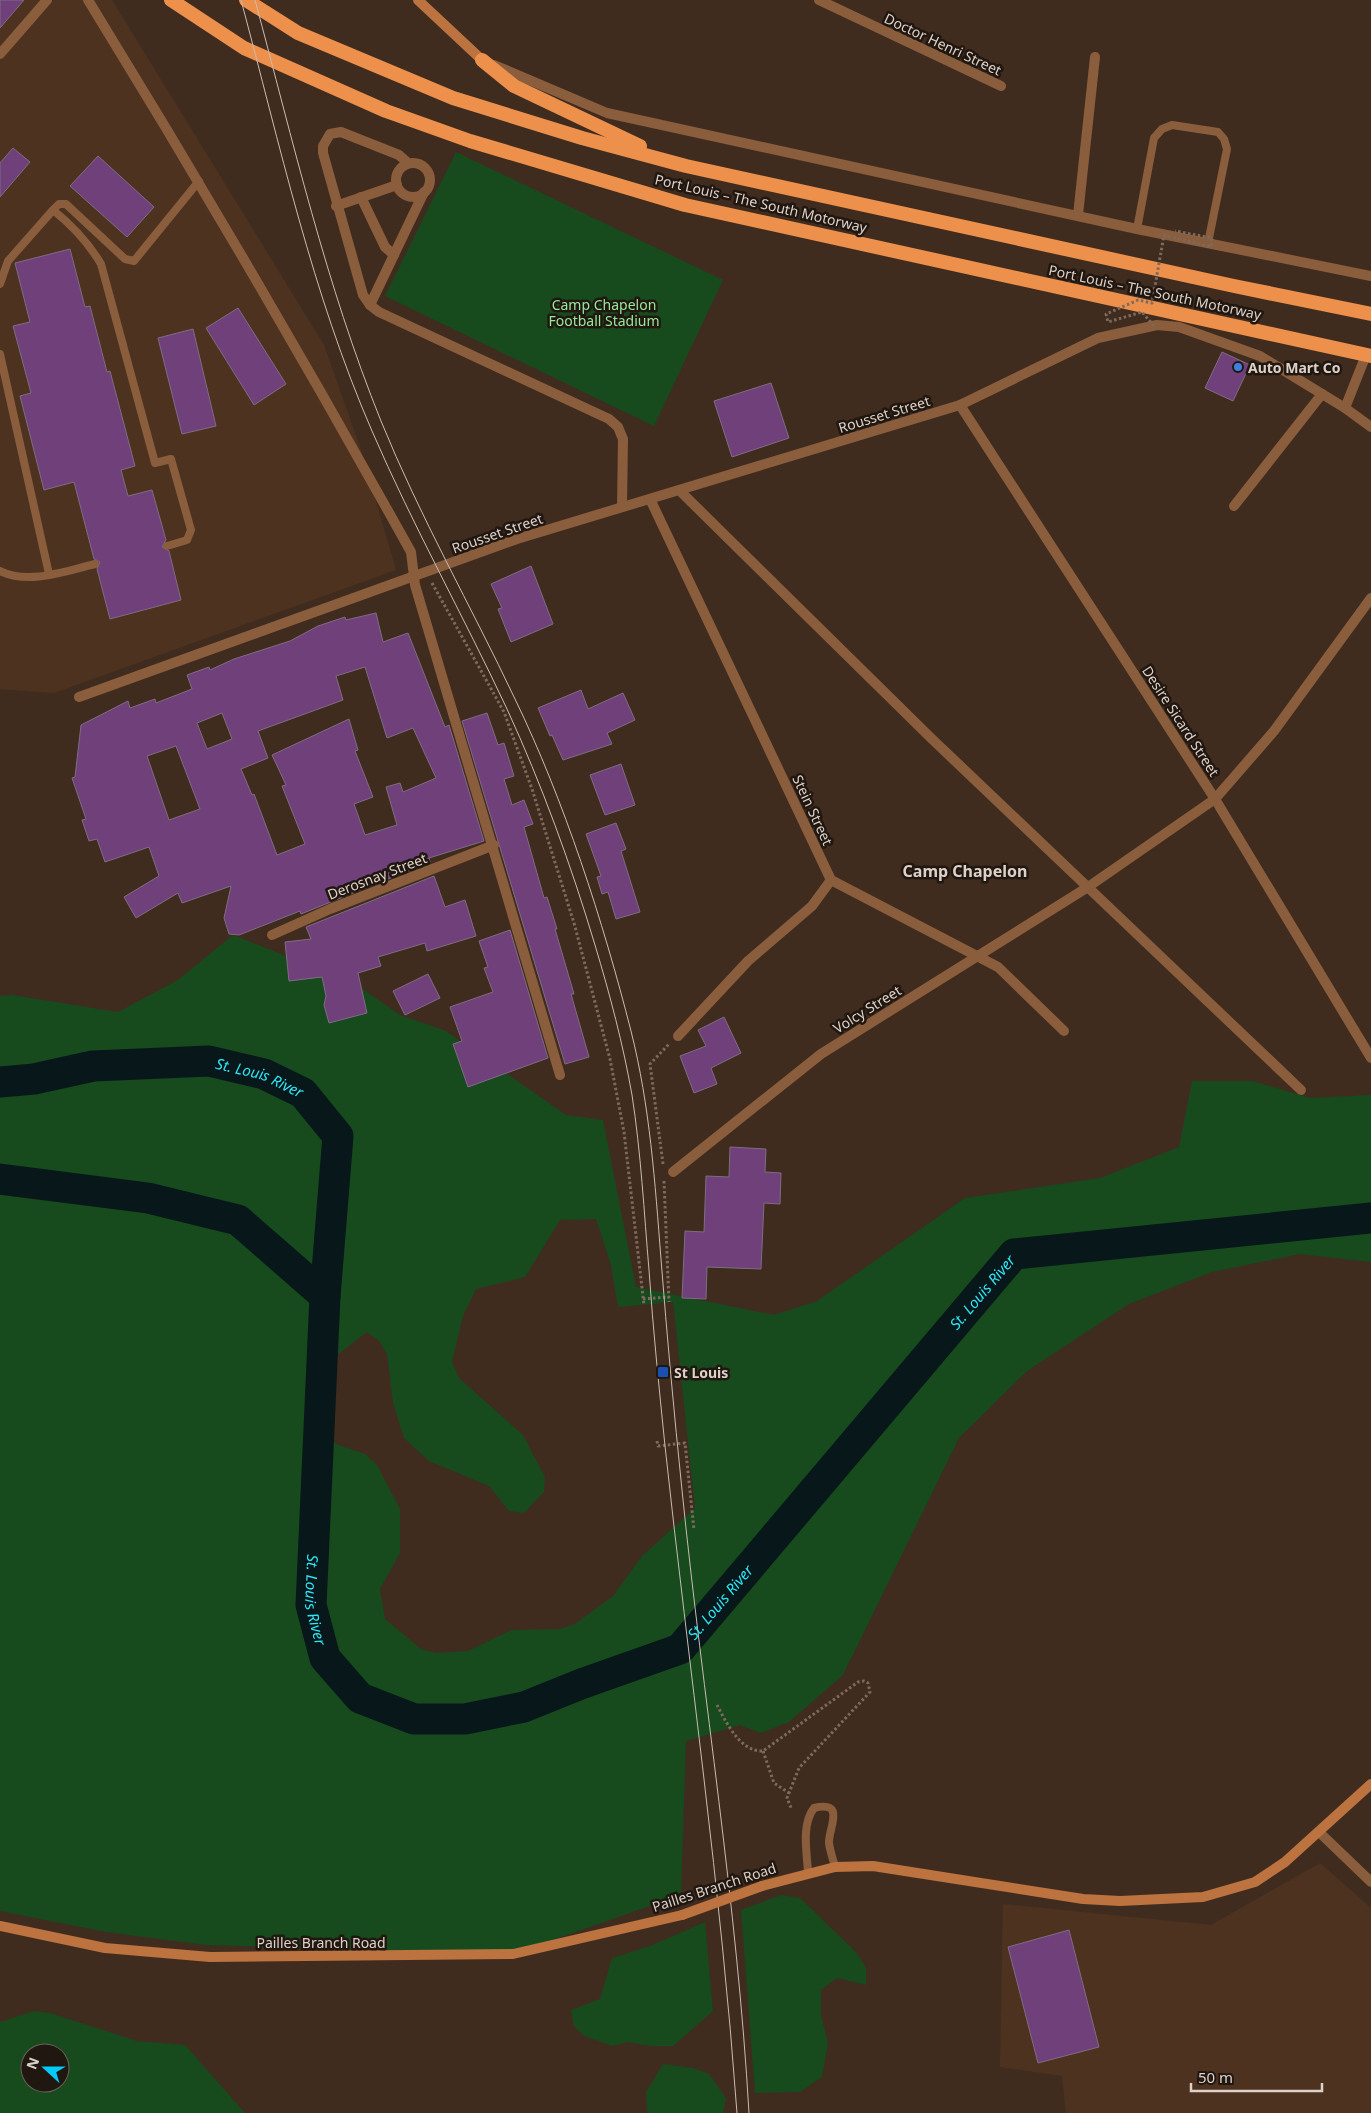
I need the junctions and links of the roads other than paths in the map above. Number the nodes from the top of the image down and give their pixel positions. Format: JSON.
{"nodes":[{"id":1,"x":46,"y":0,"type":"edge"},
{"id":2,"x":88,"y":0,"type":"edge"},
{"id":3,"x":171,"y":0,"type":"edge"},
{"id":4,"x":246,"y":0,"type":"edge"},
{"id":5,"x":418,"y":0,"type":"edge"},
{"id":6,"x":818,"y":0,"type":"edge"},
{"id":7,"x":0,"y":54,"type":"edge"},
{"id":8,"x":1095,"y":57,"type":"dead end"},
{"id":9,"x":482,"y":60,"type":"junction"},
{"id":10,"x":1001,"y":86,"type":"dead end"},
{"id":11,"x":408,"y":164,"type":"junction"},
{"id":12,"x":686,"y":166,"type":"junction"},
{"id":13,"x":199,"y":181,"type":"junction"},
{"id":14,"x":397,"y":185,"type":"junction"},
{"id":15,"x":424,"y":192,"type":"junction"},
{"id":16,"x":361,"y":197,"type":"junction"},
{"id":17,"x":336,"y":206,"type":"junction"},
{"id":18,"x":53,"y":210,"type":"junction"},
{"id":19,"x":1078,"y":215,"type":"junction"},
{"id":20,"x":1136,"y":229,"type":"junction"},
{"id":21,"x":1208,"y":243,"type":"junction"},
{"id":22,"x":394,"y":255,"type":"junction"},
{"id":23,"x":4,"y":262,"type":"edge"},
{"id":24,"x":1371,"y":276,"type":"edge"},
{"id":25,"x":0,"y":284,"type":"edge"},
{"id":26,"x":370,"y":306,"type":"junction"},
{"id":27,"x":1371,"y":314,"type":"edge"},
{"id":28,"x":0,"y":354,"type":"edge"},
{"id":29,"x":1368,"y":355,"type":"edge"},
{"id":30,"x":1322,"y":394,"type":"junction"},
{"id":31,"x":960,"y":405,"type":"junction"},
{"id":32,"x":1345,"y":408,"type":"junction"},
{"id":33,"x":1371,"y":427,"type":"edge"},
{"id":34,"x":680,"y":490,"type":"junction"},
{"id":35,"x":650,"y":499,"type":"junction"},
{"id":36,"x":1234,"y":506,"type":"dead end"},
{"id":37,"x":622,"y":508,"type":"junction"},
{"id":38,"x":167,"y":546,"type":"dead end"},
{"id":39,"x":95,"y":564,"type":"dead end"},
{"id":40,"x":0,"y":570,"type":"edge"},
{"id":41,"x":49,"y":574,"type":"junction"},
{"id":42,"x":414,"y":578,"type":"junction"},
{"id":43,"x":1371,"y":598,"type":"edge"},
{"id":44,"x":79,"y":697,"type":"dead end"},
{"id":45,"x":1215,"y":799,"type":"junction"},
{"id":46,"x":494,"y":845,"type":"junction"},
{"id":47,"x":831,"y":880,"type":"junction"},
{"id":48,"x":1088,"y":887,"type":"junction"},
{"id":49,"x":272,"y":935,"type":"dead end"},
{"id":50,"x":979,"y":955,"type":"junction"},
{"id":51,"x":1064,"y":1031,"type":"dead end"},
{"id":52,"x":678,"y":1036,"type":"road end"},
{"id":53,"x":1371,"y":1058,"type":"edge"},
{"id":54,"x":560,"y":1076,"type":"dead end"},
{"id":55,"x":1301,"y":1090,"type":"dead end"},
{"id":56,"x":668,"y":1171,"type":"road end"},
{"id":57,"x":1371,"y":1784,"type":"edge"},
{"id":58,"x":1319,"y":1832,"type":"junction"},
{"id":59,"x":835,"y":1867,"type":"junction"},
{"id":60,"x":808,"y":1873,"type":"junction"},
{"id":61,"x":1371,"y":1882,"type":"edge"},
{"id":62,"x":0,"y":1926,"type":"edge"}],
"edges":[{"from":1,"to":7,"type":"street"},
{"from":2,"to":13,"type":"street"},
{"from":3,"to":29,"type":"highway","name":"Port Louis – The South Motorway"},
{"from":4,"to":12,"type":"highway","name":"Port Louis – The South Motorway"},
{"from":5,"to":9,"type":"main road"},
{"from":6,"to":10,"type":"street","name":"Doctor Henri Street"},
{"from":8,"to":19,"type":"street"},
{"from":9,"to":12,"type":"highway"},
{"from":9,"to":19,"type":"street"},
{"from":11,"to":14,"type":"street"},
{"from":11,"to":15,"type":"street"},
{"from":11,"to":17,"type":"street"},
{"from":12,"to":27,"type":"highway","name":"Port Louis – The South Motorway"},
{"from":13,"to":18,"type":"lane"},
{"from":13,"to":42,"type":"street"},
{"from":14,"to":15,"type":"street"},
{"from":14,"to":16,"type":"street"},
{"from":15,"to":22,"type":"street"},
{"from":16,"to":17,"type":"street"},
{"from":16,"to":22,"type":"street"},
{"from":17,"to":26,"type":"street"},
{"from":18,"to":23,"type":"lane"},
{"from":18,"to":38,"type":"lane"},
{"from":19,"to":20,"type":"street"},
{"from":20,"to":21,"type":"street"},
{"from":20,"to":21,"type":"lane"},
{"from":21,"to":24,"type":"street"},
{"from":22,"to":26,"type":"street"},
{"from":23,"to":25,"type":"lane"},
{"from":26,"to":37,"type":"street"},
{"from":28,"to":41,"type":"lane"},
{"from":29,"to":32,"type":"street"},
{"from":30,"to":31,"type":"street","name":"Rousset Street"},
{"from":30,"to":32,"type":"street","name":"Rousset Street"},
{"from":30,"to":36,"type":"street"},
{"from":31,"to":34,"type":"street","name":"Rousset Street"},
{"from":31,"to":45,"type":"street","name":"Desire Sicard Street"},
{"from":32,"to":33,"type":"street","name":"Rousset Street"},
{"from":34,"to":35,"type":"street","name":"Rousset Street"},
{"from":34,"to":48,"type":"street"},
{"from":35,"to":37,"type":"street","name":"Rousset Street"},
{"from":35,"to":47,"type":"street","name":"Stein Street"},
{"from":37,"to":42,"type":"street","name":"Rousset Street"},
{"from":39,"to":41,"type":"lane"},
{"from":40,"to":41,"type":"lane"},
{"from":42,"to":44,"type":"street","name":"Rousset Street"},
{"from":42,"to":46,"type":"street"},
{"from":43,"to":45,"type":"street","name":"Volcy Street"},
{"from":45,"to":48,"type":"street","name":"Volcy Street"},
{"from":45,"to":53,"type":"street","name":"Desire Sicard Street"},
{"from":46,"to":49,"type":"street","name":"Derosnay Street"},
{"from":46,"to":54,"type":"street"},
{"from":47,"to":50,"type":"street"},
{"from":47,"to":52,"type":"street"},
{"from":48,"to":50,"type":"street","name":"Volcy Street"},
{"from":48,"to":55,"type":"street"},
{"from":50,"to":51,"type":"street"},
{"from":50,"to":56,"type":"street","name":"Volcy Street"},
{"from":57,"to":58,"type":"main road","name":"Pailles Branch Road"},
{"from":58,"to":59,"type":"main road","name":"Pailles Branch Road"},
{"from":58,"to":61,"type":"street"},
{"from":59,"to":60,"type":"main road","name":"Pailles Branch Road"},
{"from":59,"to":60,"type":"lane"},
{"from":60,"to":62,"type":"main road","name":"Pailles Branch Road","bridge":true}]}
